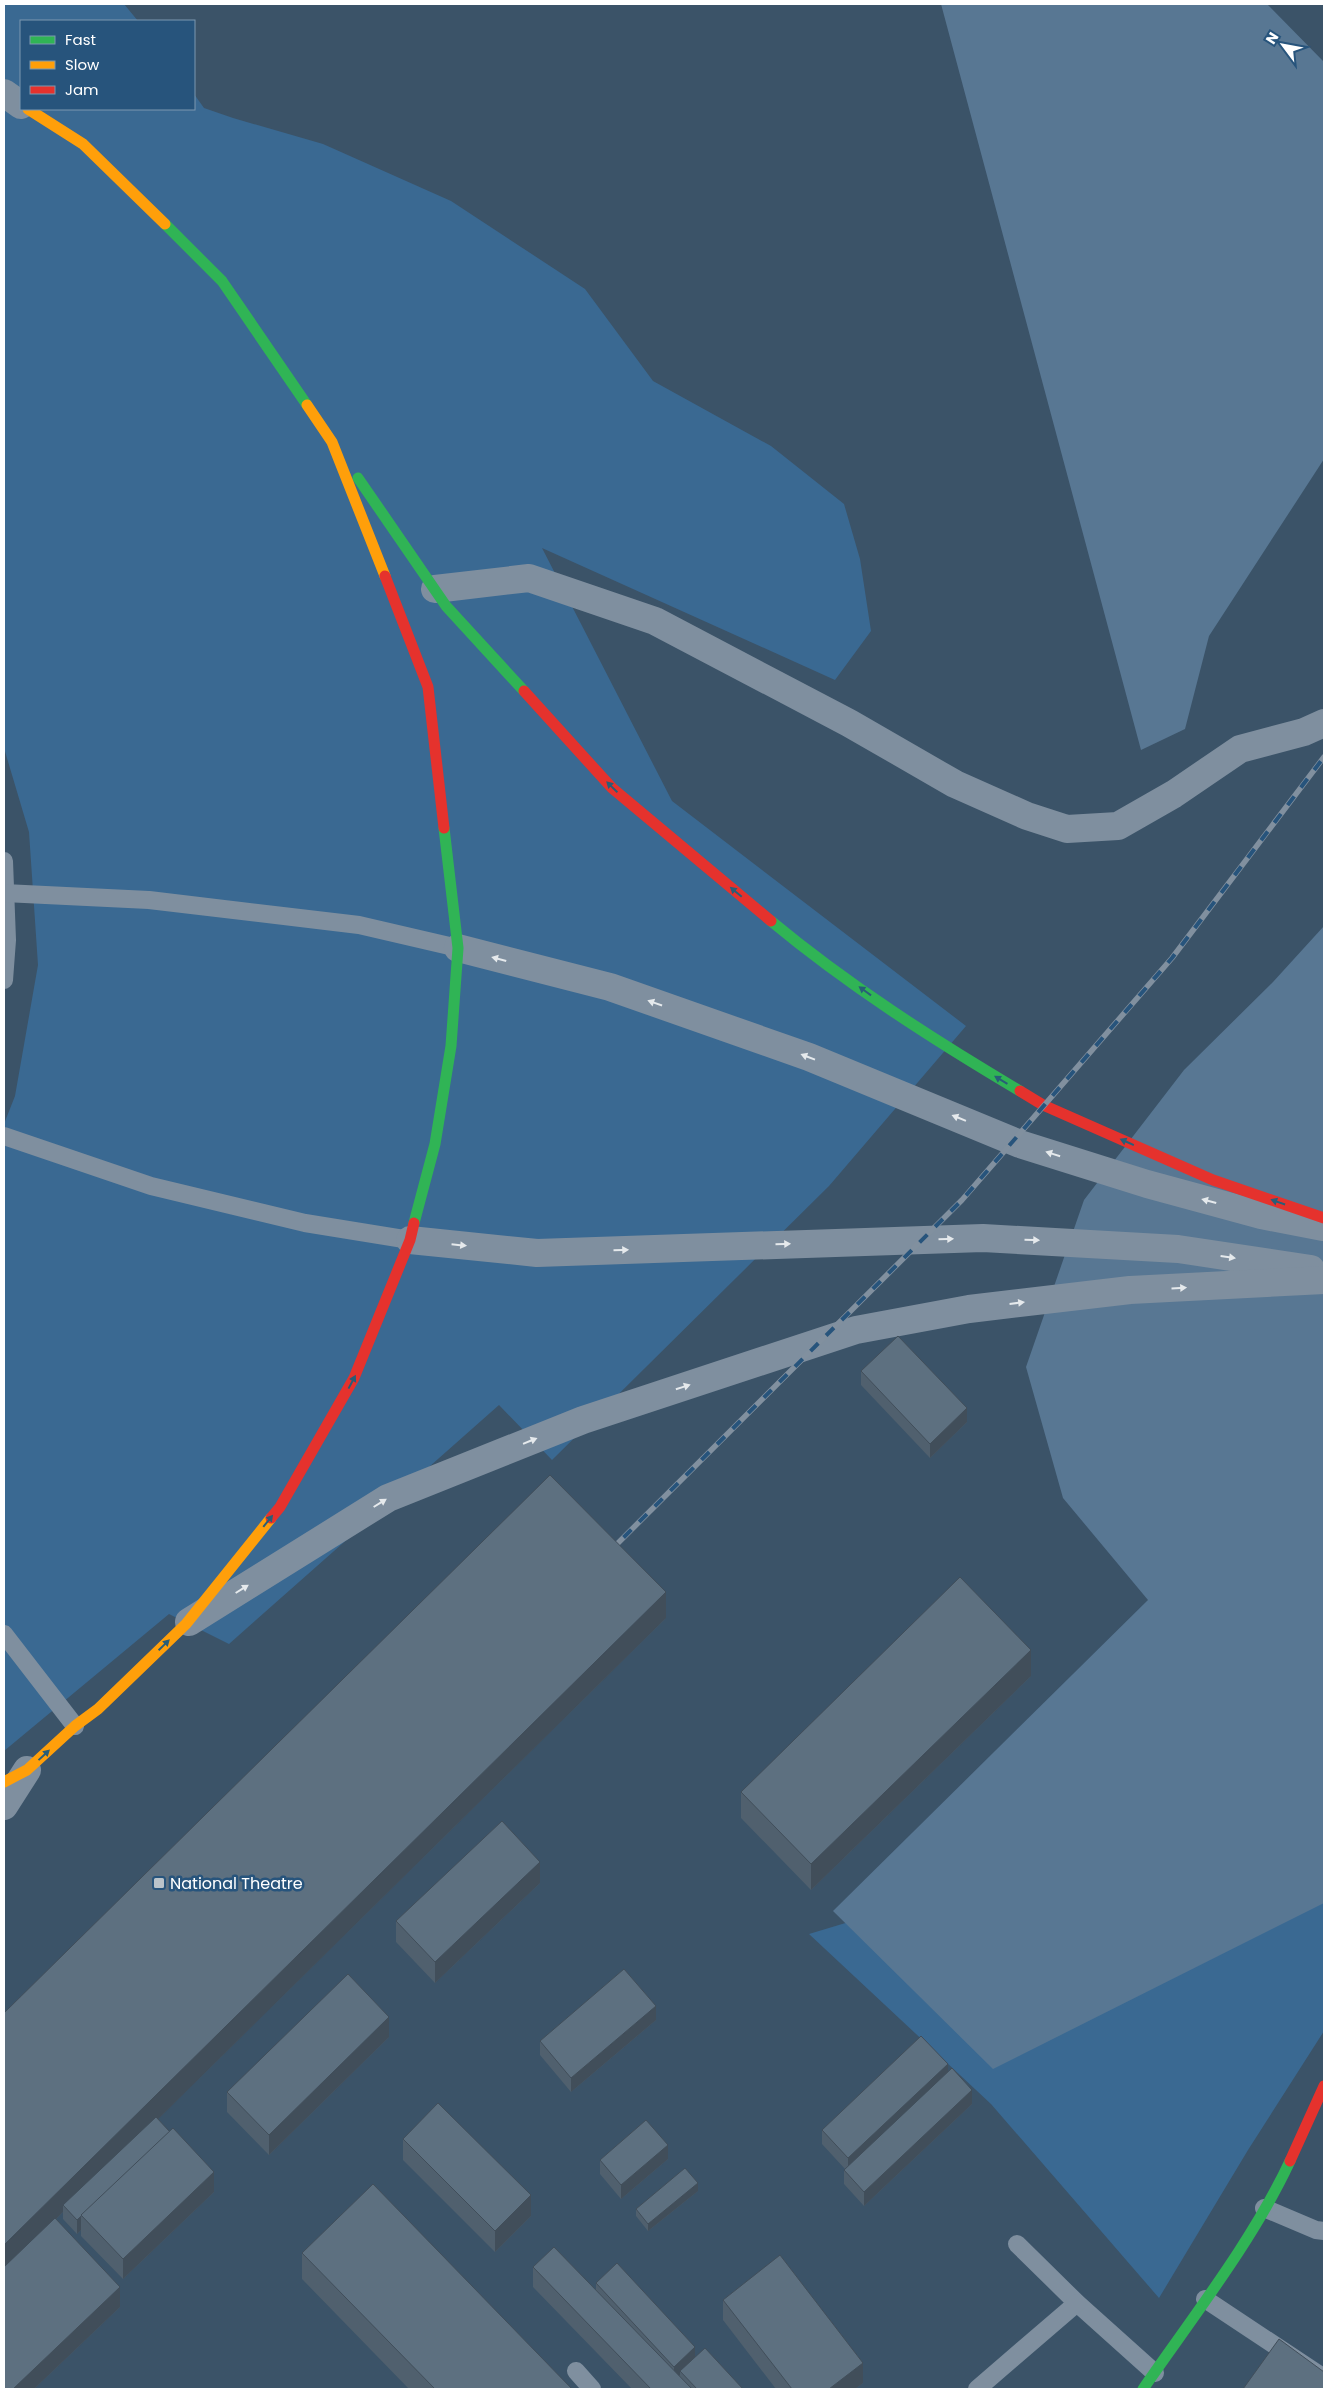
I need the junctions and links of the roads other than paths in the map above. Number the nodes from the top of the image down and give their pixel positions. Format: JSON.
{"nodes":[{"id":1,"x":4,"y":93,"type":"edge"},
{"id":2,"x":20,"y":104,"type":"edge"},
{"id":3,"x":30,"y":110,"type":"edge"},
{"id":4,"x":332,"y":442,"type":"junction"},
{"id":5,"x":435,"y":589,"type":"junction"},
{"id":6,"x":1324,"y":723,"type":"edge"},
{"id":7,"x":4,"y":862,"type":"edge"},
{"id":8,"x":5,"y":893,"type":"edge"},
{"id":9,"x":458,"y":948,"type":"junction"},
{"id":10,"x":4,"y":980,"type":"edge"},
{"id":11,"x":4,"y":1136,"type":"edge"},
{"id":12,"x":1324,"y":1218,"type":"edge"},
{"id":13,"x":1324,"y":1227,"type":"edge"},
{"id":14,"x":410,"y":1240,"type":"junction"},
{"id":15,"x":1324,"y":1270,"type":"edge"},
{"id":16,"x":1324,"y":1280,"type":"edge"},
{"id":17,"x":186,"y":1624,"type":"junction"},
{"id":18,"x":4,"y":1634,"type":"edge"},
{"id":19,"x":75,"y":1726,"type":"junction"},
{"id":20,"x":15,"y":1776,"type":"edge"},
{"id":21,"x":4,"y":1806,"type":"edge"},
{"id":22,"x":1324,"y":2086,"type":"edge"},
{"id":23,"x":1264,"y":2208,"type":"junction"},
{"id":24,"x":1324,"y":2231,"type":"edge"},
{"id":25,"x":1017,"y":2244,"type":"dead end"},
{"id":26,"x":1205,"y":2299,"type":"junction"},
{"id":27,"x":1077,"y":2303,"type":"junction"},
{"id":28,"x":576,"y":2371,"type":"dead end"},
{"id":29,"x":1155,"y":2373,"type":"junction"},
{"id":30,"x":1324,"y":2378,"type":"edge"},
{"id":31,"x":592,"y":2389,"type":"edge"},
{"id":32,"x":977,"y":2389,"type":"edge"},
{"id":33,"x":1143,"y":2389,"type":"edge"}],
"edges":[{"from":1,"to":2,"type":"street"},
{"from":3,"to":4,"type":"street"},
{"from":4,"to":5,"type":"street"},
{"from":4,"to":9,"type":"street"},
{"from":5,"to":6,"type":"street"},
{"from":12,"to":5,"type":"street","one_way":true},
{"from":7,"to":8,"type":"lane"},
{"from":8,"to":9,"type":"lane"},
{"from":8,"to":10,"type":"lane"},
{"from":13,"to":9,"type":"street","one_way":true},
{"from":9,"to":14,"type":"street"},
{"from":11,"to":14,"type":"lane"},
{"from":14,"to":15,"type":"street","one_way":true},
{"from":17,"to":14,"type":"street","one_way":true},
{"from":17,"to":16,"type":"street","one_way":true},
{"from":19,"to":17,"type":"street","one_way":true},
{"from":18,"to":19,"type":"lane"},
{"from":20,"to":19,"type":"street","one_way":true},
{"from":20,"to":21,"type":"street"},
{"from":22,"to":23,"type":"street"},
{"from":23,"to":24,"type":"lane"},
{"from":23,"to":26,"type":"street"},
{"from":25,"to":27,"type":"lane"},
{"from":26,"to":29,"type":"street"},
{"from":26,"to":30,"type":"lane"},
{"from":27,"to":29,"type":"lane"},
{"from":27,"to":32,"type":"lane"},
{"from":28,"to":31,"type":"lane"},
{"from":29,"to":33,"type":"street"}]}
